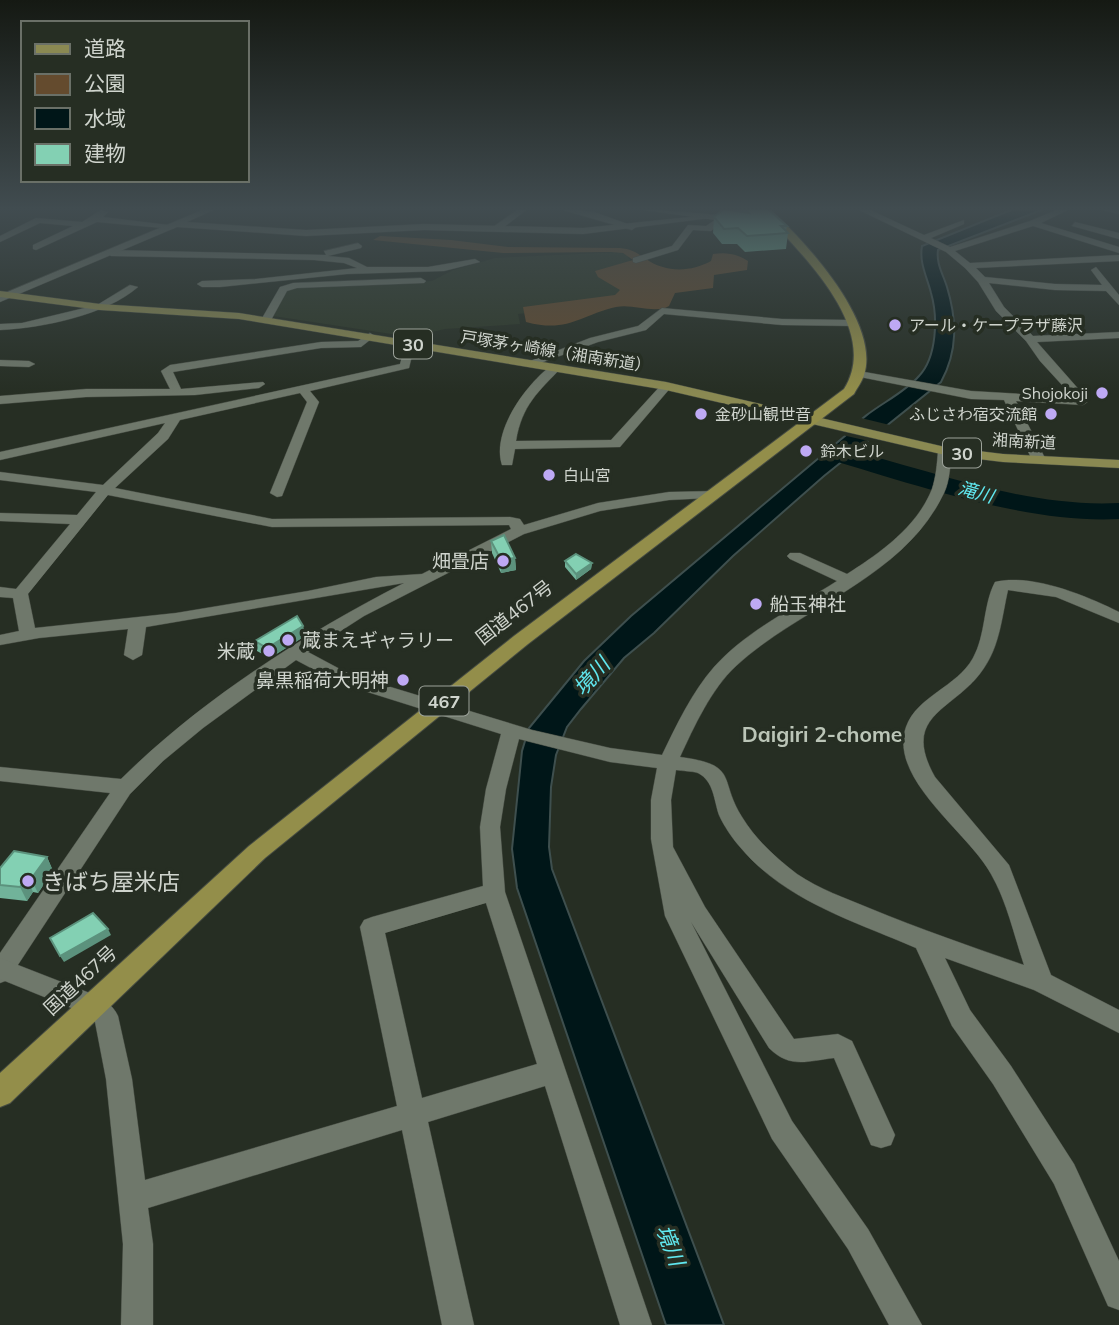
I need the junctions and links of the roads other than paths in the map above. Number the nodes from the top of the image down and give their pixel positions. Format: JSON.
{"nodes":[{"id":1,"x":69,"y":270,"type":"edge"},
{"id":2,"x":370,"y":270,"type":"joint"},
{"id":3,"x":450,"y":270,"type":"joint"},
{"id":4,"x":818,"y":270,"type":"edge"},
{"id":5,"x":972,"y":270,"type":"edge"},
{"id":6,"x":1096,"y":270,"type":"joint"},
{"id":7,"x":1100,"y":270,"type":"edge"},
{"id":8,"x":982,"y":280,"type":"junction"},
{"id":9,"x":256,"y":282,"type":"junction"},
{"id":10,"x":202,"y":284,"type":"dead end"},
{"id":11,"x":296,"y":285,"type":"junction"},
{"id":12,"x":133,"y":287,"type":"dead end"},
{"id":13,"x":1109,"y":288,"type":"junction"},
{"id":14,"x":3,"y":296,"type":"edge"},
{"id":15,"x":1119,"y":302,"type":"edge"},
{"id":16,"x":100,"y":307,"type":"junction"},
{"id":17,"x":266,"y":320,"type":"junction"},
{"id":18,"x":852,"y":323,"type":"junction"},
{"id":19,"x":0,"y":327,"type":"edge"},
{"id":20,"x":1119,"y":335,"type":"edge"},
{"id":21,"x":370,"y":337,"type":"junction"},
{"id":22,"x":1030,"y":339,"type":"junction"},
{"id":23,"x":410,"y":343,"type":"junction"},
{"id":24,"x":0,"y":363,"type":"edge"},
{"id":25,"x":29,"y":363,"type":"dead end"},
{"id":26,"x":531,"y":363,"type":"junction"},
{"id":27,"x":556,"y":367,"type":"junction"},
{"id":28,"x":859,"y":374,"type":"junction"},
{"id":29,"x":259,"y":384,"type":"dead end"},
{"id":30,"x":666,"y":386,"type":"junction"},
{"id":31,"x":303,"y":389,"type":"junction"},
{"id":32,"x":177,"y":392,"type":"junction"},
{"id":33,"x":1009,"y":399,"type":"junction"},
{"id":34,"x":0,"y":400,"type":"edge"},
{"id":35,"x":176,"y":416,"type":"junction"},
{"id":36,"x":814,"y":418,"type":"junction"},
{"id":37,"x":507,"y":445,"type":"junction"},
{"id":38,"x":945,"y":451,"type":"junction"},
{"id":39,"x":0,"y":456,"type":"edge"},
{"id":40,"x":1039,"y":460,"type":"junction"},
{"id":41,"x":507,"y":462,"type":"dead end"},
{"id":42,"x":1119,"y":464,"type":"edge"},
{"id":43,"x":0,"y":476,"type":"edge"},
{"id":44,"x":105,"y":490,"type":"junction"},
{"id":45,"x":277,"y":493,"type":"dead end"},
{"id":46,"x":710,"y":495,"type":"junction"},
{"id":47,"x":0,"y":517,"type":"edge"},
{"id":48,"x":80,"y":520,"type":"junction"},
{"id":49,"x":519,"y":531,"type":"junction"},
{"id":50,"x":795,"y":556,"type":"dead end"},
{"id":51,"x":429,"y":579,"type":"junction"},
{"id":52,"x":848,"y":580,"type":"junction"},
{"id":53,"x":0,"y":592,"type":"edge"},
{"id":54,"x":20,"y":594,"type":"junction"},
{"id":55,"x":1119,"y":618,"type":"edge"},
{"id":56,"x":138,"y":622,"type":"junction"},
{"id":57,"x":28,"y":633,"type":"junction"},
{"id":58,"x":0,"y":640,"type":"edge"},
{"id":59,"x":295,"y":652,"type":"junction"},
{"id":60,"x":133,"y":655,"type":"dead end"},
{"id":61,"x":436,"y":706,"type":"junction"},
{"id":62,"x":512,"y":730,"type":"junction"},
{"id":63,"x":668,"y":762,"type":"junction"},
{"id":64,"x":0,"y":774,"type":"edge"},
{"id":65,"x":125,"y":786,"type":"junction"},
{"id":66,"x":663,"y":845,"type":"junction"},
{"id":67,"x":494,"y":892,"type":"junction"},
{"id":68,"x":925,"y":941,"type":"junction"},
{"id":69,"x":1,"y":970,"type":"edge"},
{"id":70,"x":1042,"y":982,"type":"junction"},
{"id":71,"x":91,"y":1005,"type":"junction"},
{"id":72,"x":1119,"y":1022,"type":"edge"},
{"id":73,"x":552,"y":1072,"type":"junction"},
{"id":74,"x":0,"y":1093,"type":"edge"},
{"id":75,"x":411,"y":1114,"type":"junction"},
{"id":76,"x":880,"y":1135,"type":"dead end"},
{"id":77,"x":133,"y":1198,"type":"junction"},
{"id":78,"x":1118,"y":1292,"type":"edge"},
{"id":79,"x":137,"y":1325,"type":"edge"},
{"id":80,"x":458,"y":1325,"type":"edge"},
{"id":81,"x":636,"y":1325,"type":"edge"},
{"id":82,"x":906,"y":1325,"type":"edge"}],
"edges":[{"from":1,"to":14,"type":"street"},
{"from":2,"to":3,"type":"street"},
{"from":2,"to":9,"type":"street"},
{"from":3,"to":11,"type":"street"},
{"from":4,"to":18,"type":"highway"},
{"from":5,"to":8,"type":"street"},
{"from":6,"to":7,"type":"street"},
{"from":6,"to":13,"type":"street"},
{"from":8,"to":13,"type":"street"},
{"from":8,"to":22,"type":"street"},
{"from":9,"to":10,"type":"street"},
{"from":9,"to":11,"type":"street"},
{"from":11,"to":17,"type":"street"},
{"from":12,"to":16,"type":"street"},
{"from":13,"to":15,"type":"street"},
{"from":14,"to":16,"type":"main road","name":"戸塚茅ヶ崎線（湘南新道）","number":"30"},
{"from":16,"to":17,"type":"main road","name":"戸塚茅ヶ崎線（湘南新道）","number":"30"},
{"from":16,"to":19,"type":"street"},
{"from":17,"to":21,"type":"main road","name":"戸塚茅ヶ崎線（湘南新道）","number":"30"},
{"from":18,"to":26,"type":"street"},
{"from":18,"to":28,"type":"highway"},
{"from":20,"to":22,"type":"street"},
{"from":21,"to":23,"type":"main road","name":"戸塚茅ヶ崎線（湘南新道）","number":"30"},
{"from":21,"to":32,"type":"street"},
{"from":22,"to":33,"type":"street"},
{"from":23,"to":26,"type":"main road","name":"戸塚茅ヶ崎線（湘南新道）","number":"30"},
{"from":23,"to":31,"type":"street"},
{"from":24,"to":25,"type":"street"},
{"from":26,"to":27,"type":"main road","name":"戸塚茅ヶ崎線（湘南新道）","number":"30"},
{"from":27,"to":30,"type":"main road","name":"戸塚茅ヶ崎線（湘南新道）","number":"30"},
{"from":27,"to":37,"type":"street"},
{"from":28,"to":33,"type":"street"},
{"from":28,"to":36,"type":"highway","name":"国道467号","number":"467"},
{"from":29,"to":32,"type":"street"},
{"from":30,"to":36,"type":"main road","name":"戸塚茅ヶ崎線（湘南新道）","number":"30"},
{"from":30,"to":37,"type":"street"},
{"from":31,"to":35,"type":"street"},
{"from":31,"to":45,"type":"street"},
{"from":32,"to":34,"type":"street"},
{"from":33,"to":40,"type":"street"},
{"from":35,"to":39,"type":"street"},
{"from":35,"to":44,"type":"street"},
{"from":36,"to":38,"type":"main road","name":"湘南新道","number":"30"},
{"from":36,"to":46,"type":"highway","name":"国道467号","number":"467"},
{"from":37,"to":41,"type":"street"},
{"from":38,"to":40,"type":"main road","name":"湘南新道","number":"30"},
{"from":38,"to":52,"type":"street"},
{"from":40,"to":42,"type":"main road","name":"湘南新道","number":"30"},
{"from":43,"to":44,"type":"street"},
{"from":44,"to":48,"type":"street"},
{"from":44,"to":49,"type":"street"},
{"from":46,"to":49,"type":"street"},
{"from":46,"to":61,"type":"highway","name":"国道467号","number":"467"},
{"from":47,"to":48,"type":"street"},
{"from":48,"to":54,"type":"street"},
{"from":49,"to":51,"type":"street"},
{"from":50,"to":52,"type":"street"},
{"from":51,"to":56,"type":"street"},
{"from":51,"to":59,"type":"street"},
{"from":52,"to":63,"type":"street"},
{"from":53,"to":54,"type":"street"},
{"from":54,"to":57,"type":"street"},
{"from":55,"to":70,"type":"street"},
{"from":56,"to":57,"type":"street"},
{"from":56,"to":60,"type":"street"},
{"from":57,"to":58,"type":"street"},
{"from":59,"to":61,"type":"street"},
{"from":59,"to":65,"type":"street"},
{"from":61,"to":62,"type":"street"},
{"from":61,"to":71,"type":"highway","name":"国道467号","number":"467"},
{"from":62,"to":63,"type":"street"},
{"from":62,"to":67,"type":"street"},
{"from":63,"to":66,"type":"street"},
{"from":63,"to":68,"type":"street"},
{"from":64,"to":65,"type":"street"},
{"from":65,"to":69,"type":"street"},
{"from":66,"to":76,"type":"street"},
{"from":66,"to":82,"type":"street"},
{"from":67,"to":73,"type":"street"},
{"from":67,"to":75,"type":"street"},
{"from":68,"to":70,"type":"street"},
{"from":68,"to":78,"type":"street"},
{"from":69,"to":71,"type":"street"},
{"from":70,"to":72,"type":"street"},
{"from":71,"to":74,"type":"highway","name":"国道467号","number":"467"},
{"from":71,"to":77,"type":"street"},
{"from":73,"to":75,"type":"street"},
{"from":73,"to":81,"type":"street"},
{"from":75,"to":77,"type":"street"},
{"from":75,"to":80,"type":"street"},
{"from":77,"to":79,"type":"street"}]}
